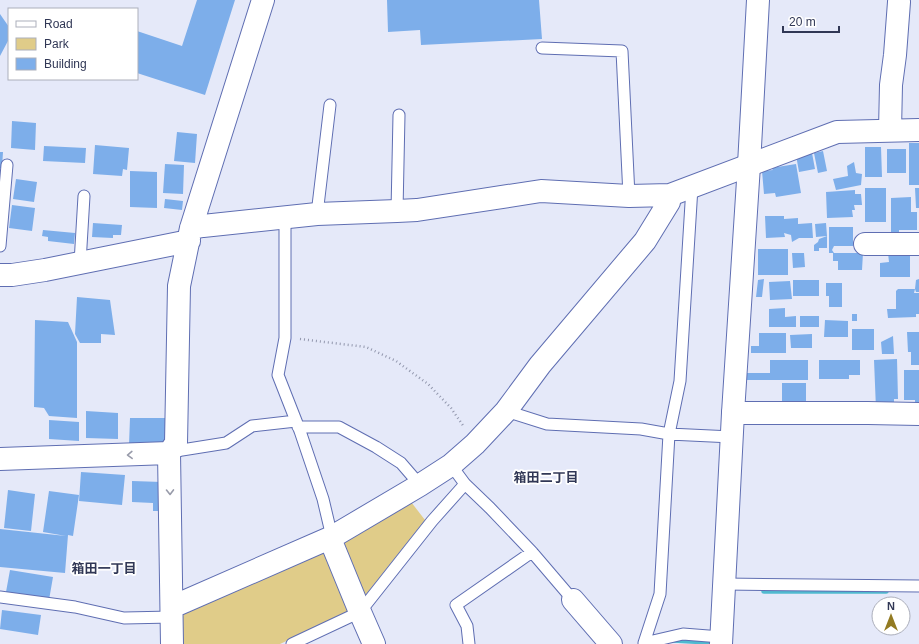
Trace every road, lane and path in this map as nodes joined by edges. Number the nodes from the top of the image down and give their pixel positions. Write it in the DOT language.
graph roads {
  1 [pos="263,0"];
  2 [pos="758,0"];
  3 [pos="900,2"];
  4 [pos="542,48"];
  5 [pos="330,106"];
  6 [pos="399,115"];
  7 [pos="890,130"];
  8 [pos="919,130"];
  9 [pos="7,164"];
  10 [pos="749,166"];
  11 [pos="692,187"];
  12 [pos="670,195"];
  13 [pos="84,196"];
  14 [pos="628,196"];
  15 [pos="397,211"];
  16 [pos="317,214"];
  17 [pos="285,218"];
  18 [pos="190,235"];
  19 [pos="864,244"];
  20 [pos="919,244"];
  21 [pos="0,246"];
  22 [pos="80,263"];
  23 [pos="0,275"];
  24 [pos="285,338"];
  25 [pos="506,411"];
  26 [pos="733,413"];
  27 [pos="919,414"];
  28 [pos="297,424"];
  29 [pos="669,434"];
  30 [pos="732,437"];
  31 [pos="475,444"];
  32 [pos="169,453"];
  33 [pos="0,459"];
  34 [pos="451,464"];
  35 [pos="465,484"];
  36 [pos="420,485"];
  37 [pos="332,537"];
  38 [pos="532,552"];
  39 [pos="724,584"];
  40 [pos="919,586"];
  41 [pos="0,597"];
  42 [pos="573,600"];
  43 [pos="172,612"];
  44 [pos="360,612"];
  45 [pos="721,640"];
  46 [pos="172,644"];
  47 [pos="292,644"];
  48 [pos="374,644"];
  49 [pos="468,644"];
  50 [pos="611,644"];
  51 [pos="644,644"];
  1 -- 18 [label="street"];
  2 -- 10 [label="street"];
  3 -- 7 [label="street"];
  4 -- 14 [label="lane"];
  5 -- 16 [label="lane"];
  6 -- 15 [label="lane"];
  7 -- 8 [label="street"];
  7 -- 10 [label="street"];
  9 -- 21 [label="lane"];
  10 -- 11 [label="street"];
  10 -- 26 [label="street"];
  11 -- 12 [label="street"];
  11 -- 29 [label="lane"];
  12 -- 14 [label="street"];
  12 -- 25 [label="street"];
  13 -- 22 [label="lane"];
  14 -- 15 [label="street"];
  15 -- 16 [label="street"];
  16 -- 17 [label="street"];
  17 -- 18 [label="street"];
  17 -- 24 [label="lane"];
  18 -- 22 [label="street"];
  18 -- 32 [label="street"];
  19 -- 20 [label="street"];
  22 -- 23 [label="street"];
  24 -- 28 [label="lane"];
  24 -- 31 [label="path"];
  25 -- 29 [label="lane"];
  25 -- 31 [label="street"];
  26 -- 27 [label="street"];
  26 -- 30 [label="street"];
  28 -- 32 [label="lane"];
  28 -- 36 [label="lane"];
  28 -- 37 [label="lane"];
  29 -- 30 [label="lane"];
  29 -- 51 [label="lane"];
  30 -- 39 [label="street"];
  31 -- 34 [label="street"];
  32 -- 33 [label="street, one-way"];
  32 -- 43 [label="street, one-way"];
  34 -- 35 [label="lane"];
  34 -- 36 [label="street"];
  35 -- 38 [label="lane"];
  35 -- 44 [label="lane"];
  36 -- 37 [label="street"];
  37 -- 43 [label="street"];
  37 -- 44 [label="street"];
  38 -- 42 [label="lane"];
  38 -- 49 [label="lane"];
  39 -- 40 [label="lane"];
  39 -- 45 [label="street"];
  41 -- 43 [label="lane"];
  42 -- 50 [label="street"];
  43 -- 46 [label="street"];
  44 -- 47 [label="lane"];
  44 -- 48 [label="street"];
  45 -- 51 [label="lane"];
}
